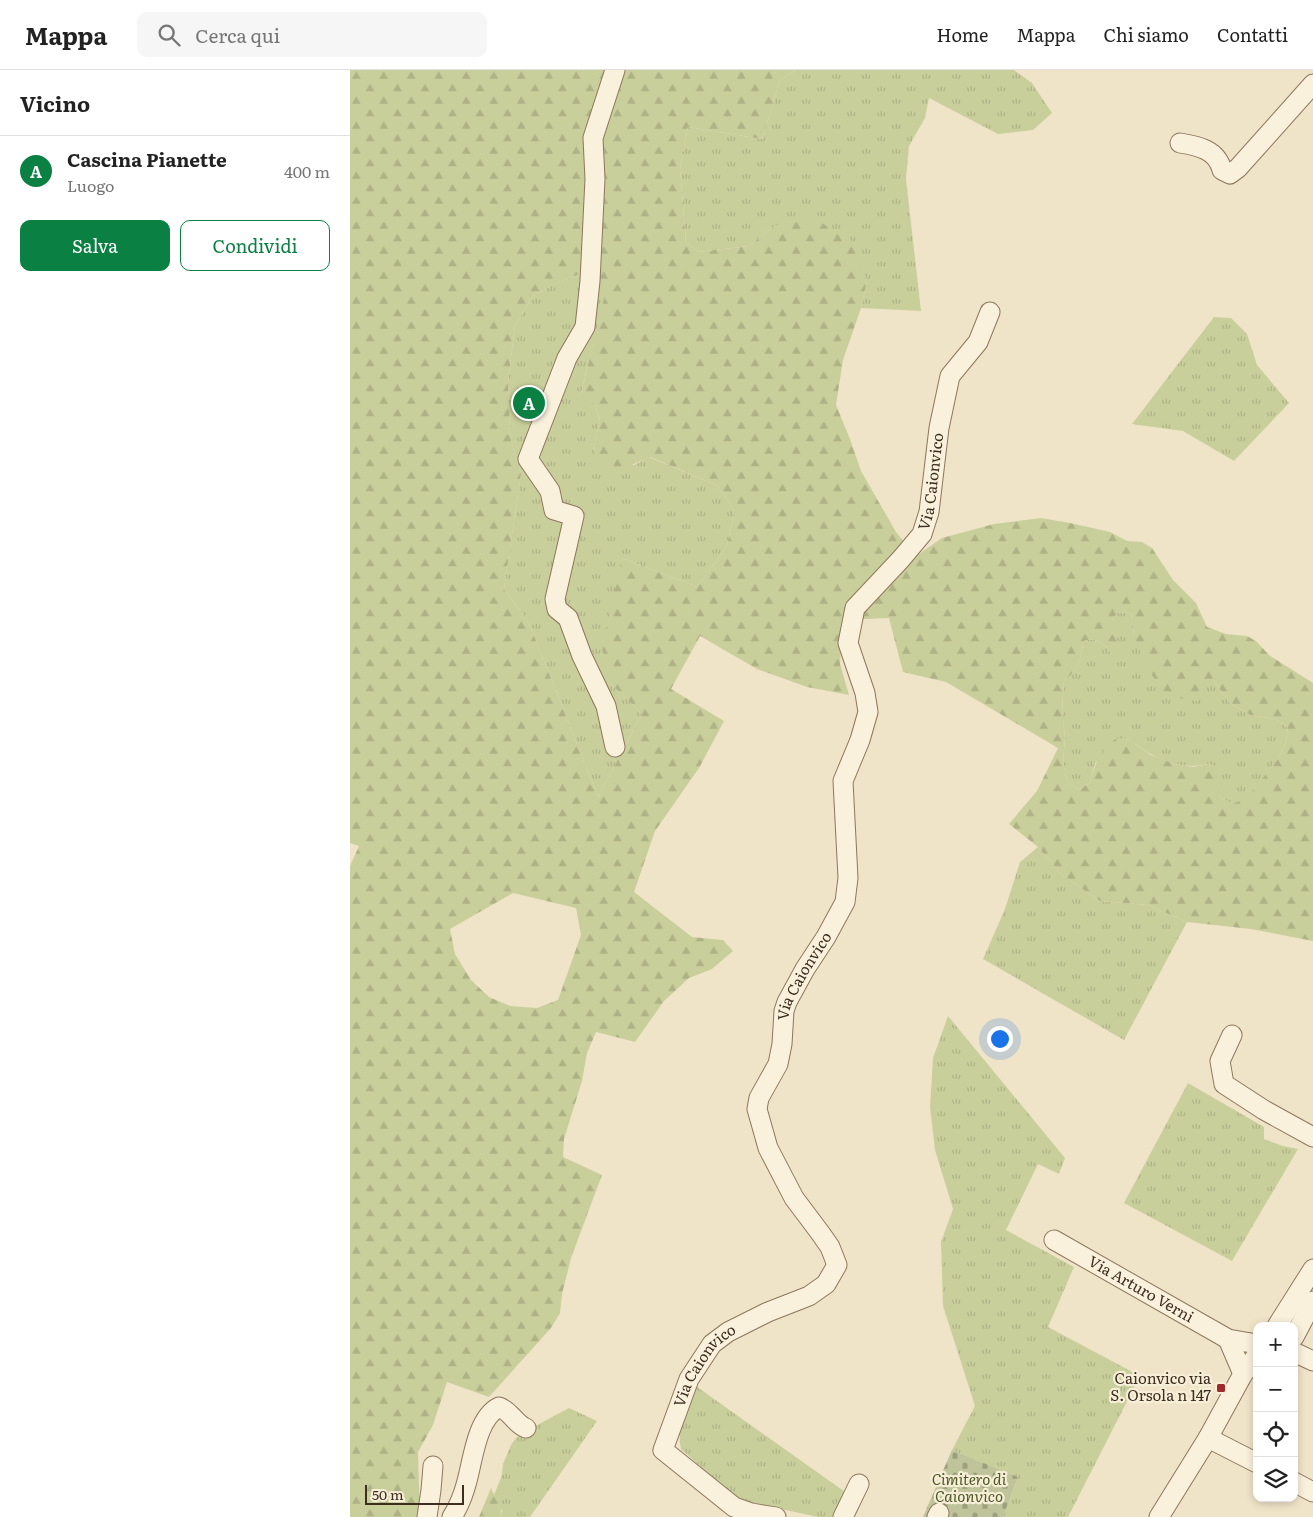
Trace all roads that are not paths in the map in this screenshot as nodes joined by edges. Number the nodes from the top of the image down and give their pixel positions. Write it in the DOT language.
graph roads {
  1 [pos="615,70"];
  2 [pos="1313,84"];
  3 [pos="1180,143"];
  4 [pos="990,312"];
  5 [pos="615,747"];
  6 [pos="1232,1035"];
  7 [pos="1313,1137"];
  8 [pos="1054,1240"];
  9 [pos="1313,1269"];
  10 [pos="1313,1301"];
  11 [pos="1280,1322"];
  12 [pos="1298,1329"];
  13 [pos="1228,1339"];
  14 [pos="1253,1343"];
  15 [pos="1298,1354"];
  16 [pos="1253,1361"];
  17 [pos="1313,1361"];
  18 [pos="1244,1374"];
  19 [pos="526,1428"];
  20 [pos="1208,1438"];
  21 [pos="1253,1461"];
  22 [pos="433,1466"];
  23 [pos="859,1484"];
  24 [pos="1298,1484"];
  25 [pos="1313,1492"];
  26 [pos="427,1517"];
  27 [pos="452,1517"];
  28 [pos="776,1517"];
  29 [pos="843,1517"];
  30 [pos="1159,1517"];
  1 -- 5 [label="street"];
  2 -- 3 [label="street"];
  4 -- 28 [label="street, Via Caionvico"];
  6 -- 7 [label="street"];
  8 -- 13 [label="street, Via Arturo Verni"];
  9 -- 11 [label="street"];
  10 -- 12 [label="street"];
  13 -- 14 [label="street, Via Arturo Verni"];
  13 -- 18 [label="street"];
  15 -- 17 [label="street"];
  16 -- 18 [label="street"];
  18 -- 20 [label="street"];
  19 -- 27 [label="street"];
  20 -- 21 [label="street"];
  20 -- 30 [label="street"];
  22 -- 26 [label="street"];
  23 -- 29 [label="street"];
  24 -- 25 [label="street"];
}
